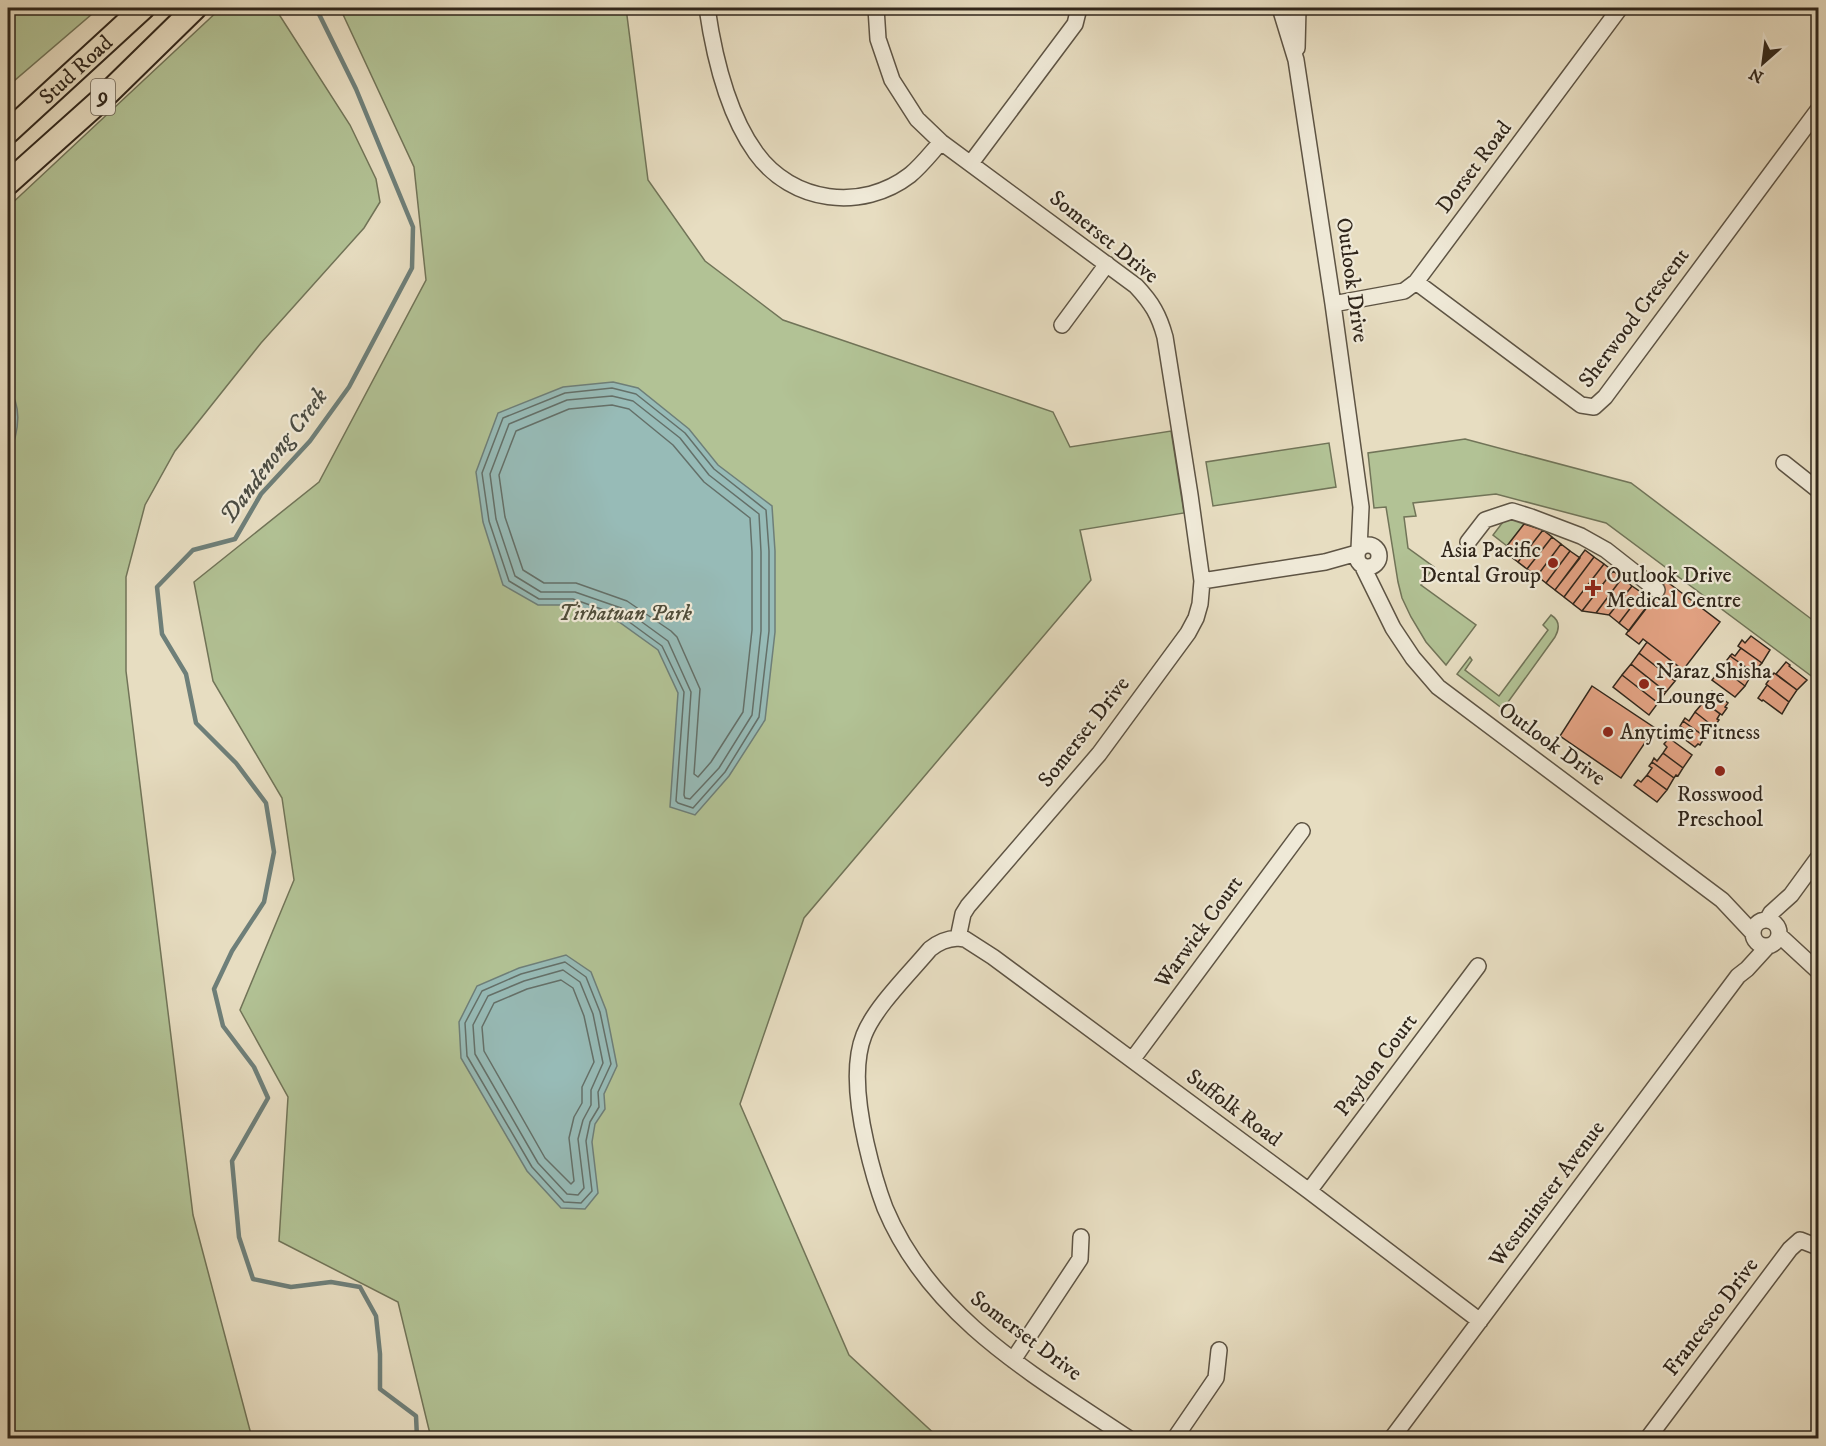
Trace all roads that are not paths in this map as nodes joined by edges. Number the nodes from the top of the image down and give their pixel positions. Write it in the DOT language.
graph roads {
  1 [pos="143,8"];
  2 [pos="195,8"];
  3 [pos="707,8"];
  4 [pos="876,8"];
  5 [pos="1079,8"];
  6 [pos="1298,8"];
  7 [pos="1620,8"];
  8 [pos="1280,9"];
  9 [pos="1296,60"];
  10 [pos="1818,110"];
  11 [pos="8,132"];
  12 [pos="941,141"];
  13 [pos="971,163"];
  14 [pos="8,183"];
  15 [pos="1107,264"];
  16 [pos="1416,282"];
  17 [pos="1333,304"];
  18 [pos="1062,325"];
  19 [pos="1784,464"];
  20 [pos="1818,490"];
  21 [pos="1361,507"];
  22 [pos="1468,542"];
  23 [pos="1375,546"];
  24 [pos="1359,557"];
  25 [pos="1378,562"];
  26 [pos="1202,581"];
  27 [pos="1657,590"];
  28 [pos="1380,602"];
  29 [pos="1302,831"];
  30 [pos="1818,858"];
  31 [pos="1791,895"];
  32 [pos="1722,900"];
  33 [pos="1766,920"];
  34 [pos="1754,934"];
  35 [pos="958,938"];
  36 [pos="1774,939"];
  37 [pos="1478,966"];
  38 [pos="1816,970"];
  39 [pos="1738,976"];
  40 [pos="1132,1060"];
  41 [pos="1309,1191"];
  42 [pos="1082,1237"];
  43 [pos="1818,1247"];
  44 [pos="1480,1321"];
  45 [pos="1219,1350"];
  46 [pos="1013,1360"];
  47 [pos="1128,1438"];
  48 [pos="1175,1438"];
  49 [pos="1392,1438"];
  50 [pos="1648,1438"];
  1 -- 11 [label="highway, Stud Road / 9"];
  2 -- 14 [label="highway, Stud Road / 9"];
  3 -- 12 [label="street"];
  4 -- 12 [label="street, Somerset Drive"];
  5 -- 13 [label="street"];
  6 -- 8 [label="street"];
  6 -- 9 [label="street, Outlook Drive"];
  7 -- 16 [label="street, Dorset Road"];
  8 -- 9 [label="street, Outlook Drive"];
  9 -- 17 [label="street, Outlook Drive"];
  10 -- 16 [label="street, Sherwood Crescent"];
  12 -- 13 [label="street, Somerset Drive"];
  13 -- 15 [label="street, Somerset Drive"];
  15 -- 18 [label="street"];
  15 -- 26 [label="street, Somerset Drive"];
  16 -- 17 [label="street, Dorset Road"];
  17 -- 21 [label="street, Outlook Drive"];
  19 -- 20 [label="street"];
  21 -- 23 [label="street, Outlook Drive"];
  21 -- 24 [label="street, Outlook Drive"];
  22 -- 27 [label="street"];
  23 -- 24 [label="street"];
  23 -- 25 [label="street"];
  24 -- 25 [label="street"];
  24 -- 26 [label="street"];
  24 -- 28 [label="street, Outlook Drive"];
  25 -- 28 [label="street, Outlook Drive"];
  26 -- 35 [label="street, Somerset Drive"];
  28 -- 32 [label="street, Outlook Drive"];
  29 -- 40 [label="street, Warwick Court"];
  30 -- 31 [label="street"];
  31 -- 33 [label="street"];
  31 -- 36 [label="street"];
  32 -- 33 [label="street, Outlook Drive"];
  32 -- 34 [label="street, Outlook Drive"];
  33 -- 34 [label="street"];
  33 -- 36 [label="street"];
  34 -- 36 [label="street"];
  34 -- 39 [label="street, Westminster Avenue"];
  35 -- 40 [label="street, Suffolk Road"];
  35 -- 46 [label="street, Somerset Drive"];
  36 -- 38 [label="street"];
  36 -- 39 [label="street, Westminster Avenue"];
  37 -- 41 [label="street, Paydon Court"];
  39 -- 44 [label="street, Westminster Avenue"];
  40 -- 41 [label="street, Suffolk Road"];
  41 -- 44 [label="street, Suffolk Road"];
  42 -- 46 [label="street"];
  43 -- 50 [label="street, Francesco Drive"];
  44 -- 49 [label="street, Westminster Avenue"];
  45 -- 48 [label="street"];
  46 -- 47 [label="street, Somerset Drive"];
}
